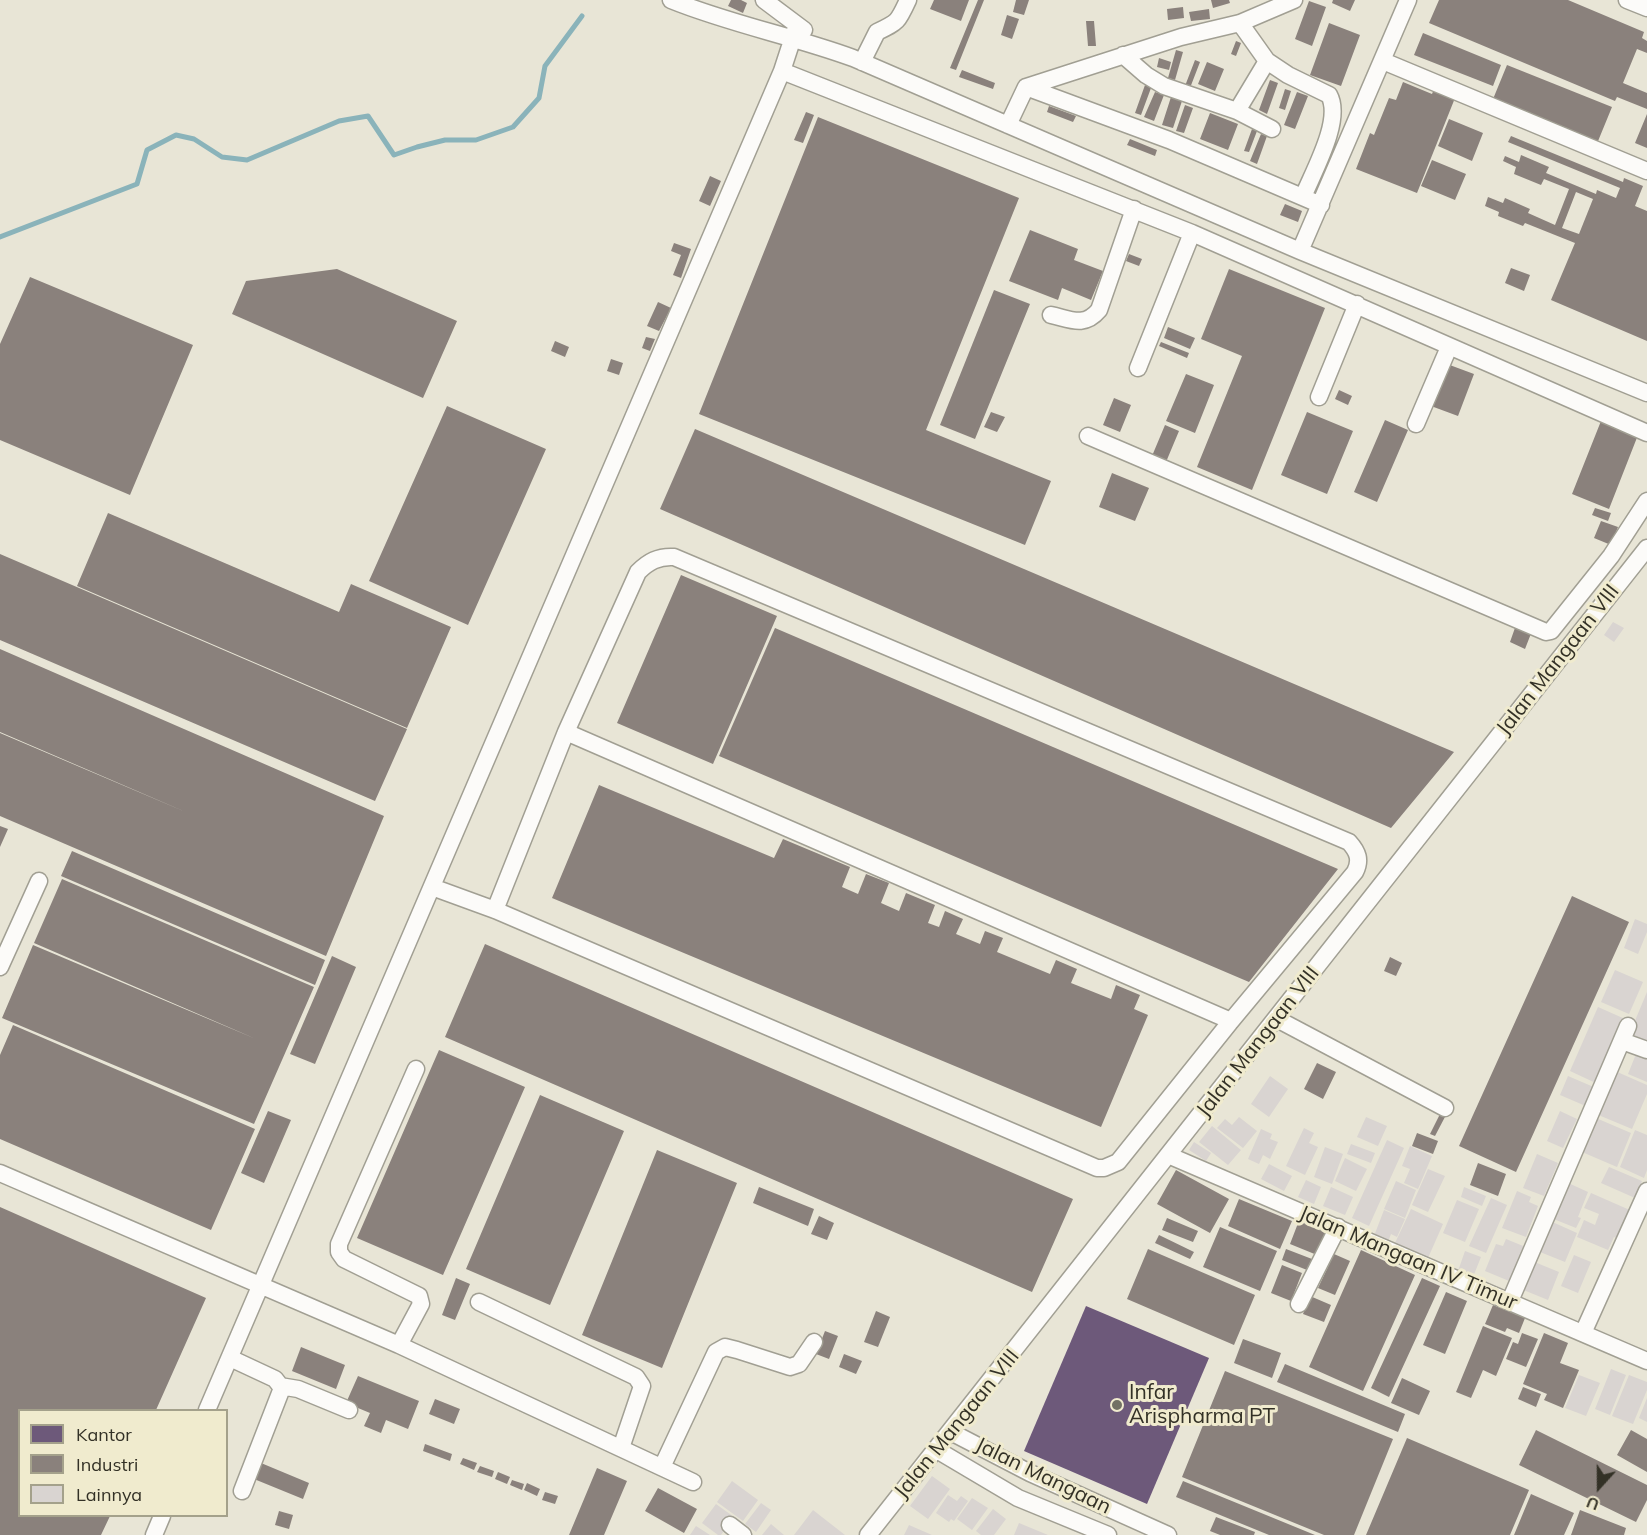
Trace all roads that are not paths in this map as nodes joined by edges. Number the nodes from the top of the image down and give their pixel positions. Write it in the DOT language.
graph roads {
  1 [pos="671,0"];
  2 [pos="764,0"];
  3 [pos="908,0"];
  4 [pos="1294,0"];
  5 [pos="1408,0"];
  6 [pos="1627,0"];
  7 [pos="1647,8"];
  8 [pos="1240,23"];
  9 [pos="795,32"];
  10 [pos="1123,55"];
  11 [pos="1267,61"];
  12 [pos="1383,61"];
  13 [pos="862,62"];
  14 [pos="782,71"];
  15 [pos="1026,87"];
  16 [pos="1237,111"];
  17 [pos="1008,125"];
  18 [pos="1272,129"];
  19 [pos="1647,171"];
  20 [pos="1303,197"];
  21 [pos="1321,205"];
  22 [pos="1134,208"];
  23 [pos="1192,233"];
  24 [pos="1300,251"];
  25 [pos="1357,304"];
  26 [pos="1051,315"];
  27 [pos="1449,347"];
  28 [pos="1138,368"];
  29 [pos="1647,393"];
  30 [pos="1319,398"];
  31 [pos="1416,424"];
  32 [pos="1647,433"];
  33 [pos="1088,436"];
  34 [pos="1647,501"];
  35 [pos="1647,548"];
  36 [pos="566,732"];
  37 [pos="39,881"];
  38 [pos="432,886"];
  39 [pos="495,910"];
  40 [pos="0,967"];
  41 [pos="1277,1019"];
  42 [pos="1231,1021"];
  43 [pos="1647,1050"];
  44 [pos="416,1069"];
  45 [pos="1445,1108"];
  46 [pos="1168,1155"];
  47 [pos="0,1173"];
  48 [pos="1647,1191"];
  49 [pos="1338,1227"];
  50 [pos="261,1286"];
  51 [pos="1510,1301"];
  52 [pos="479,1302"];
  53 [pos="1299,1304"];
  54 [pos="1583,1333"];
  55 [pos="814,1342"];
  56 [pos="399,1345"];
  57 [pos="230,1358"];
  58 [pos="1647,1361"];
  59 [pos="280,1386"];
  60 [pos="207,1409"];
  61 [pos="349,1410"];
  62 [pos="951,1432"];
  63 [pos="621,1448"];
  64 [pos="937,1450"];
  65 [pos="662,1467"];
  66 [pos="693,1482"];
  67 [pos="242,1491"];
  68 [pos="161,1517"];
  69 [pos="154,1535"];
  70 [pos="868,1535"];
  71 [pos="1106,1535"];
  72 [pos="1168,1535"];
  1 -- 9 [label="street"];
  2 -- 9 [label="street"];
  3 -- 13 [label="street"];
  4 -- 8 [label="street"];
  5 -- 12 [label="street"];
  6 -- 7 [label="street"];
  8 -- 10 [label="street"];
  8 -- 11 [label="street"];
  9 -- 13 [label="street"];
  9 -- 14 [label="street"];
  10 -- 15 [label="street"];
  10 -- 16 [label="street"];
  11 -- 16 [label="street"];
  11 -- 20 [label="street"];
  12 -- 19 [label="street"];
  12 -- 21 [label="street"];
  13 -- 17 [label="street"];
  14 -- 22 [label="street"];
  14 -- 38 [label="street"];
  15 -- 17 [label="street"];
  15 -- 20 [label="street"];
  16 -- 18 [label="street"];
  17 -- 24 [label="street"];
  20 -- 21 [label="street"];
  21 -- 24 [label="street"];
  22 -- 23 [label="street"];
  22 -- 26 [label="street"];
  23 -- 25 [label="street"];
  23 -- 28 [label="street"];
  24 -- 29 [label="street"];
  25 -- 27 [label="street"];
  25 -- 30 [label="street"];
  27 -- 31 [label="street"];
  27 -- 32 [label="street"];
  33 -- 34 [label="street"];
  35 -- 41 [label="street, Jalan Mangaan VIII"];
  36 -- 39 [label="street"];
  36 -- 42 [label="street"];
  36 -- 42 [label="street"];
  37 -- 40 [label="street"];
  38 -- 39 [label="street"];
  38 -- 50 [label="street"];
  39 -- 42 [label="street"];
  41 -- 45 [label="street"];
  41 -- 46 [label="street, Jalan Mangaan VIII"];
  43 -- 51 [label="street"];
  44 -- 56 [label="street"];
  46 -- 49 [label="street, Jalan Mangaan IV Timur"];
  46 -- 62 [label="street, Jalan Mangaan VIII"];
  47 -- 50 [label="street"];
  48 -- 54 [label="street"];
  49 -- 51 [label="street, Jalan Mangaan IV Timur"];
  49 -- 53 [label="street"];
  50 -- 56 [label="street"];
  50 -- 57 [label="street"];
  51 -- 54 [label="street, Jalan Mangaan IV Timur"];
  52 -- 63 [label="street"];
  54 -- 58 [label="street, Jalan Mangaan IV Timur"];
  55 -- 65 [label="street"];
  56 -- 63 [label="street"];
  57 -- 59 [label="street"];
  57 -- 60 [label="street"];
  59 -- 61 [label="street"];
  59 -- 67 [label="street"];
  62 -- 64 [label="street, Jalan Mangaan VIII"];
  62 -- 72 [label="street, Jalan Mangaan"];
  63 -- 65 [label="street"];
  64 -- 70 [label="street, Jalan Mangaan VIII"];
  64 -- 71 [label="street"];
  65 -- 66 [label="street"];
  68 -- 69 [label="street"];
}
